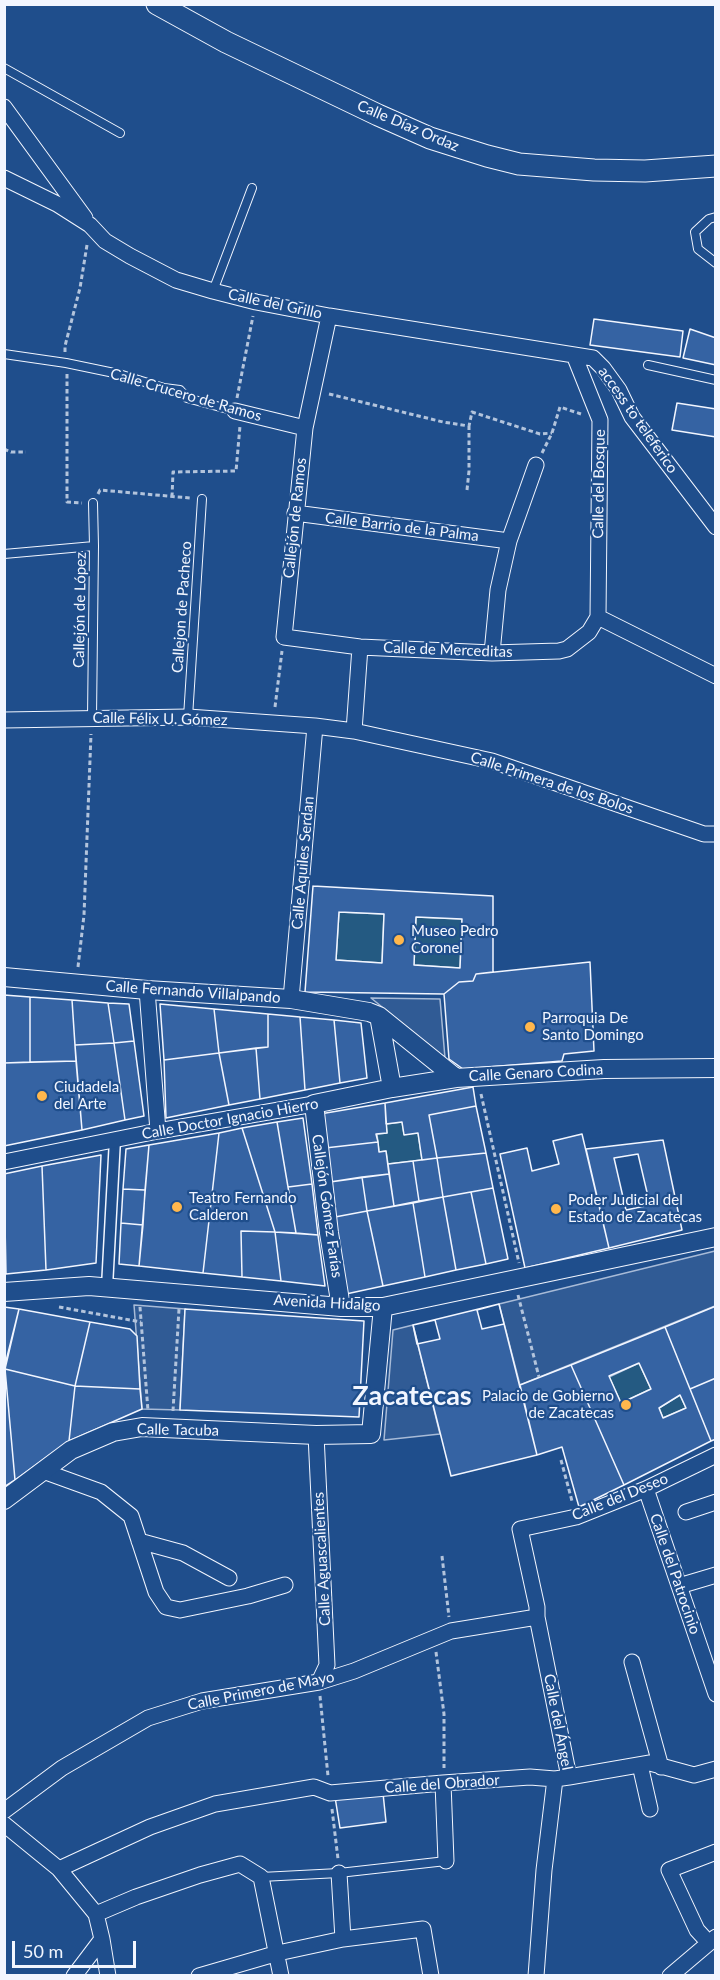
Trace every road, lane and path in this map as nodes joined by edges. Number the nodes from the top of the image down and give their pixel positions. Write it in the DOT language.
graph roads {
  1 [pos="157,4"];
  2 [pos="4,68"];
  3 [pos="4,106"];
  4 [pos="120,134"];
  5 [pos="716,166"];
  6 [pos="4,178"];
  7 [pos="252,188"];
  8 [pos="716,217"];
  9 [pos="90,225"];
  10 [pos="716,264"];
  11 [pos="213,291"];
  12 [pos="256,302"];
  13 [pos="329,315"];
  14 [pos="4,354"];
  15 [pos="574,355"];
  16 [pos="66,363"];
  17 [pos="648,365"];
  18 [pos="716,380"];
  19 [pos="312,390"];
  20 [pos="560,407"];
  21 [pos="238,412"];
  22 [pos="469,426"];
  23 [pos="305,428"];
  24 [pos="552,433"];
  25 [pos="4,449"];
  26 [pos="26,452"];
  27 [pos="536,465"];
  28 [pos="467,490"];
  29 [pos="172,497"];
  30 [pos="202,498"];
  31 [pos="67,502"];
  32 [pos="93,503"];
  33 [pos="295,513"];
  34 [pos="716,526"];
  35 [pos="509,541"];
  36 [pos="94,546"];
  37 [pos="4,554"];
  38 [pos="598,617"];
  39 [pos="284,637"];
  40 [pos="360,647"];
  41 [pos="492,652"];
  42 [pos="716,676"];
  43 [pos="92,717"];
  44 [pos="188,717"];
  45 [pos="4,720"];
  46 [pos="273,723"];
  47 [pos="315,726"];
  48 [pos="354,731"];
  49 [pos="716,834"];
  50 [pos="4,977"];
  51 [pos="76,983"];
  52 [pos="147,990"];
  53 [pos="291,999"];
  54 [pos="379,1016"];
  55 [pos="716,1068"];
  56 [pos="478,1077"];
  57 [pos="456,1078"];
  58 [pos="392,1088"];
  59 [pos="314,1104"];
  60 [pos="158,1131"];
  61 [pos="115,1139"];
  62 [pos="4,1162"];
  63 [pos="716,1237"];
  64 [pos="516,1271"];
  65 [pos="107,1287"];
  66 [pos="4,1292"];
  67 [pos="180,1293"];
  68 [pos="140,1300"];
  69 [pos="53,1306"];
  70 [pos="341,1307"];
  71 [pos="383,1307"];
  72 [pos="141,1322"];
  73 [pos="539,1377"];
  74 [pos="150,1427"];
  75 [pos="172,1428"];
  76 [pos="316,1434"];
  77 [pos="716,1455"];
  78 [pos="561,1460"];
  79 [pos="43,1471"];
  80 [pos="646,1489"];
  81 [pos="4,1500"];
  82 [pos="716,1502"];
  83 [pos="686,1512"];
  84 [pos="576,1517"];
  85 [pos="520,1529"];
  86 [pos="139,1541"];
  87 [pos="442,1556"];
  88 [pos="716,1575"];
  89 [pos="229,1578"];
  90 [pos="285,1585"];
  91 [pos="679,1586"];
  92 [pos="537,1617"];
  93 [pos="451,1632"];
  94 [pos="434,1639"];
  95 [pos="632,1662"];
  96 [pos="319,1682"];
  97 [pos="716,1694"];
  98 [pos="640,1765"];
  99 [pos="661,1767"];
  100 [pos="716,1769"];
  101 [pos="562,1778"];
  102 [pos="443,1783"];
  103 [pos="330,1793"];
  104 [pos="650,1809"];
  105 [pos="4,1811"];
  106 [pos="4,1824"];
  107 [pos="716,1852"];
  108 [pos="446,1861"];
  109 [pos="338,1866"];
  110 [pos="59,1869"];
  111 [pos="261,1877"];
  112 [pos="96,1914"];
  113 [pos="343,1938"];
  114 [pos="102,1939"];
  115 [pos="712,1940"];
  116 [pos="278,1953"];
  117 [pos="74,1976"];
  118 [pos="108,1976"];
  119 [pos="199,1976"];
  120 [pos="281,1976"];
  121 [pos="431,1976"];
  122 [pos="536,1976"];
  123 [pos="670,1976"];
  1 -- 5 [label="main road, Calle Díaz Ordaz"];
  2 -- 4 [label="lane"];
  3 -- 9 [label="street"];
  6 -- 9 [label="street, Calle del Grillo"];
  7 -- 11 [label="lane"];
  8 -- 10 [label="lane"];
  9 -- 11 [label="street, Calle del Grillo"];
  9 -- 16 [label="path"];
  11 -- 12 [label="street, Calle del Grillo"];
  12 -- 13 [label="street, Calle del Grillo"];
  12 -- 21 [label="path"];
  13 -- 15 [label="street, Calle del Grillo"];
  13 -- 19 [label="street, Callejón de Ramos"];
  14 -- 16 [label="lane, Calle Crucero de Ramos"];
  15 -- 34 [label="street, access to teleferico"];
  15 -- 38 [label="street, Calle del Bosque"];
  16 -- 21 [label="lane, Calle Crucero de Ramos"];
  16 -- 31 [label="path"];
  17 -- 18 [label="lane"];
  19 -- 22 [label="path"];
  19 -- 23 [label="street, Callejón de Ramos"];
  20 -- 24 [label="path"];
  21 -- 23 [label="street, Calle Crucero de Ramos"];
  21 -- 29 [label="path"];
  22 -- 24 [label="path"];
  22 -- 28 [label="path"];
  23 -- 33 [label="street, Callejón de Ramos"];
  24 -- 27 [label="path"];
  25 -- 26 [label="path"];
  27 -- 35 [label="street"];
  29 -- 30 [label="path"];
  29 -- 32 [label="path"];
  30 -- 44 [label="lane, Callejon de Pacheco"];
  32 -- 36 [label="lane, Callejón de López"];
  33 -- 35 [label="street, Calle Barrio de la Palma"];
  33 -- 39 [label="street, Callejón de Ramos"];
  35 -- 41 [label="street"];
  36 -- 37 [label="lane"];
  36 -- 43 [label="lane, Callejón de López"];
  38 -- 41 [label="street, Calle de Merceditas"];
  38 -- 42 [label="street"];
  39 -- 40 [label="street, Calle de Merceditas"];
  39 -- 46 [label="path"];
  40 -- 41 [label="street, Calle de Merceditas"];
  40 -- 48 [label="street"];
  43 -- 44 [label="street, Calle Félix U. Gómez"];
  43 -- 45 [label="street, Calle Félix U. Gómez"];
  43 -- 51 [label="path"];
  44 -- 46 [label="street, Calle Félix U. Gómez"];
  46 -- 47 [label="street, Calle Félix U. Gómez"];
  47 -- 48 [label="street, Calle Primera de los Bolos"];
  47 -- 53 [label="street, Calle Aquiles Serdan"];
  48 -- 49 [label="street, Calle Primera de los Bolos"];
  50 -- 51 [label="street, Calle Fernando Villalpando"];
  51 -- 52 [label="street, Calle Fernando Villalpando"];
  52 -- 53 [label="street, Calle Fernando Villalpando"];
  52 -- 60 [label="street"];
  53 -- 54 [label="street, Calle Fernando Villalpando"];
  54 -- 57 [label="street, Calle Genaro Codina"];
  54 -- 58 [label="street"];
  55 -- 56 [label="street, Calle Genaro Codina"];
  56 -- 57 [label="street, Calle Genaro Codina"];
  56 -- 64 [label="path"];
  57 -- 58 [label="street, Calle Doctor Ignacio Hierro"];
  58 -- 59 [label="street, Calle Doctor Ignacio Hierro"];
  59 -- 60 [label="street, Calle Doctor Ignacio Hierro"];
  59 -- 70 [label="street, Callejón Gómez Farías"];
  60 -- 61 [label="street, Calle Doctor Ignacio Hierro"];
  61 -- 62 [label="street, Calle Doctor Ignacio Hierro"];
  61 -- 65 [label="street"];
  63 -- 64 [label="street, Avenida Hidalgo"];
  64 -- 71 [label="street, Avenida Hidalgo"];
  64 -- 73 [label="path"];
  65 -- 66 [label="street, Avenida Hidalgo"];
  65 -- 67 [label="street, Avenida Hidalgo"];
  67 -- 70 [label="street, Avenida Hidalgo"];
  67 -- 75 [label="path"];
  68 -- 72 [label="path"];
  69 -- 72 [label="path"];
  70 -- 71 [label="street, Avenida Hidalgo"];
  71 -- 76 [label="street, Calle Tacuba"];
  72 -- 74 [label="path"];
  74 -- 75 [label="street, Calle Tacuba"];
  74 -- 79 [label="street, Calle Tacuba"];
  75 -- 76 [label="street, Calle Tacuba"];
  76 -- 96 [label="street, Calle Aguascalientes"];
  77 -- 80 [label="street, Calle del Deseo"];
  78 -- 84 [label="path"];
  79 -- 81 [label="street, Calle Tacuba"];
  79 -- 86 [label="street"];
  80 -- 84 [label="street, Calle del Deseo"];
  80 -- 91 [label="street, Calle del Patrocinio"];
  82 -- 83 [label="street"];
  84 -- 85 [label="street, Calle del Deseo"];
  85 -- 92 [label="street, Calle del Ángel"];
  86 -- 89 [label="street"];
  86 -- 90 [label="street"];
  87 -- 93 [label="path"];
  88 -- 91 [label="street"];
  91 -- 97 [label="street, Calle del Patrocinio"];
  92 -- 93 [label="street, Calle Primero de Mayo"];
  92 -- 101 [label="street, Calle del Ángel"];
  93 -- 94 [label="street, Calle Primero de Mayo"];
  94 -- 96 [label="street, Calle Primero de Mayo"];
  94 -- 102 [label="path"];
  95 -- 99 [label="street"];
  96 -- 103 [label="path"];
  96 -- 105 [label="street, Calle Primero de Mayo"];
  98 -- 99 [label="street, Calle del Obrador"];
  98 -- 101 [label="street, Calle del Obrador"];
  98 -- 104 [label="street"];
  99 -- 100 [label="street, Calle del Obrador"];
  101 -- 102 [label="street, Calle del Obrador"];
  101 -- 122 [label="street, Calle del Ángel"];
  102 -- 103 [label="street, Calle del Obrador"];
  102 -- 108 [label="street"];
  103 -- 109 [label="path"];
  103 -- 110 [label="street, Calle del Obrador"];
  106 -- 110 [label="street"];
  107 -- 115 [label="street"];
  108 -- 109 [label="lane"];
  109 -- 111 [label="lane"];
  109 -- 113 [label="street"];
  110 -- 112 [label="street"];
  111 -- 112 [label="street"];
  111 -- 116 [label="street"];
  112 -- 114 [label="street"];
  113 -- 116 [label="street"];
  113 -- 121 [label="street"];
  114 -- 117 [label="street"];
  114 -- 118 [label="street"];
  115 -- 123 [label="street"];
  116 -- 119 [label="street"];
  116 -- 120 [label="street"];
}
